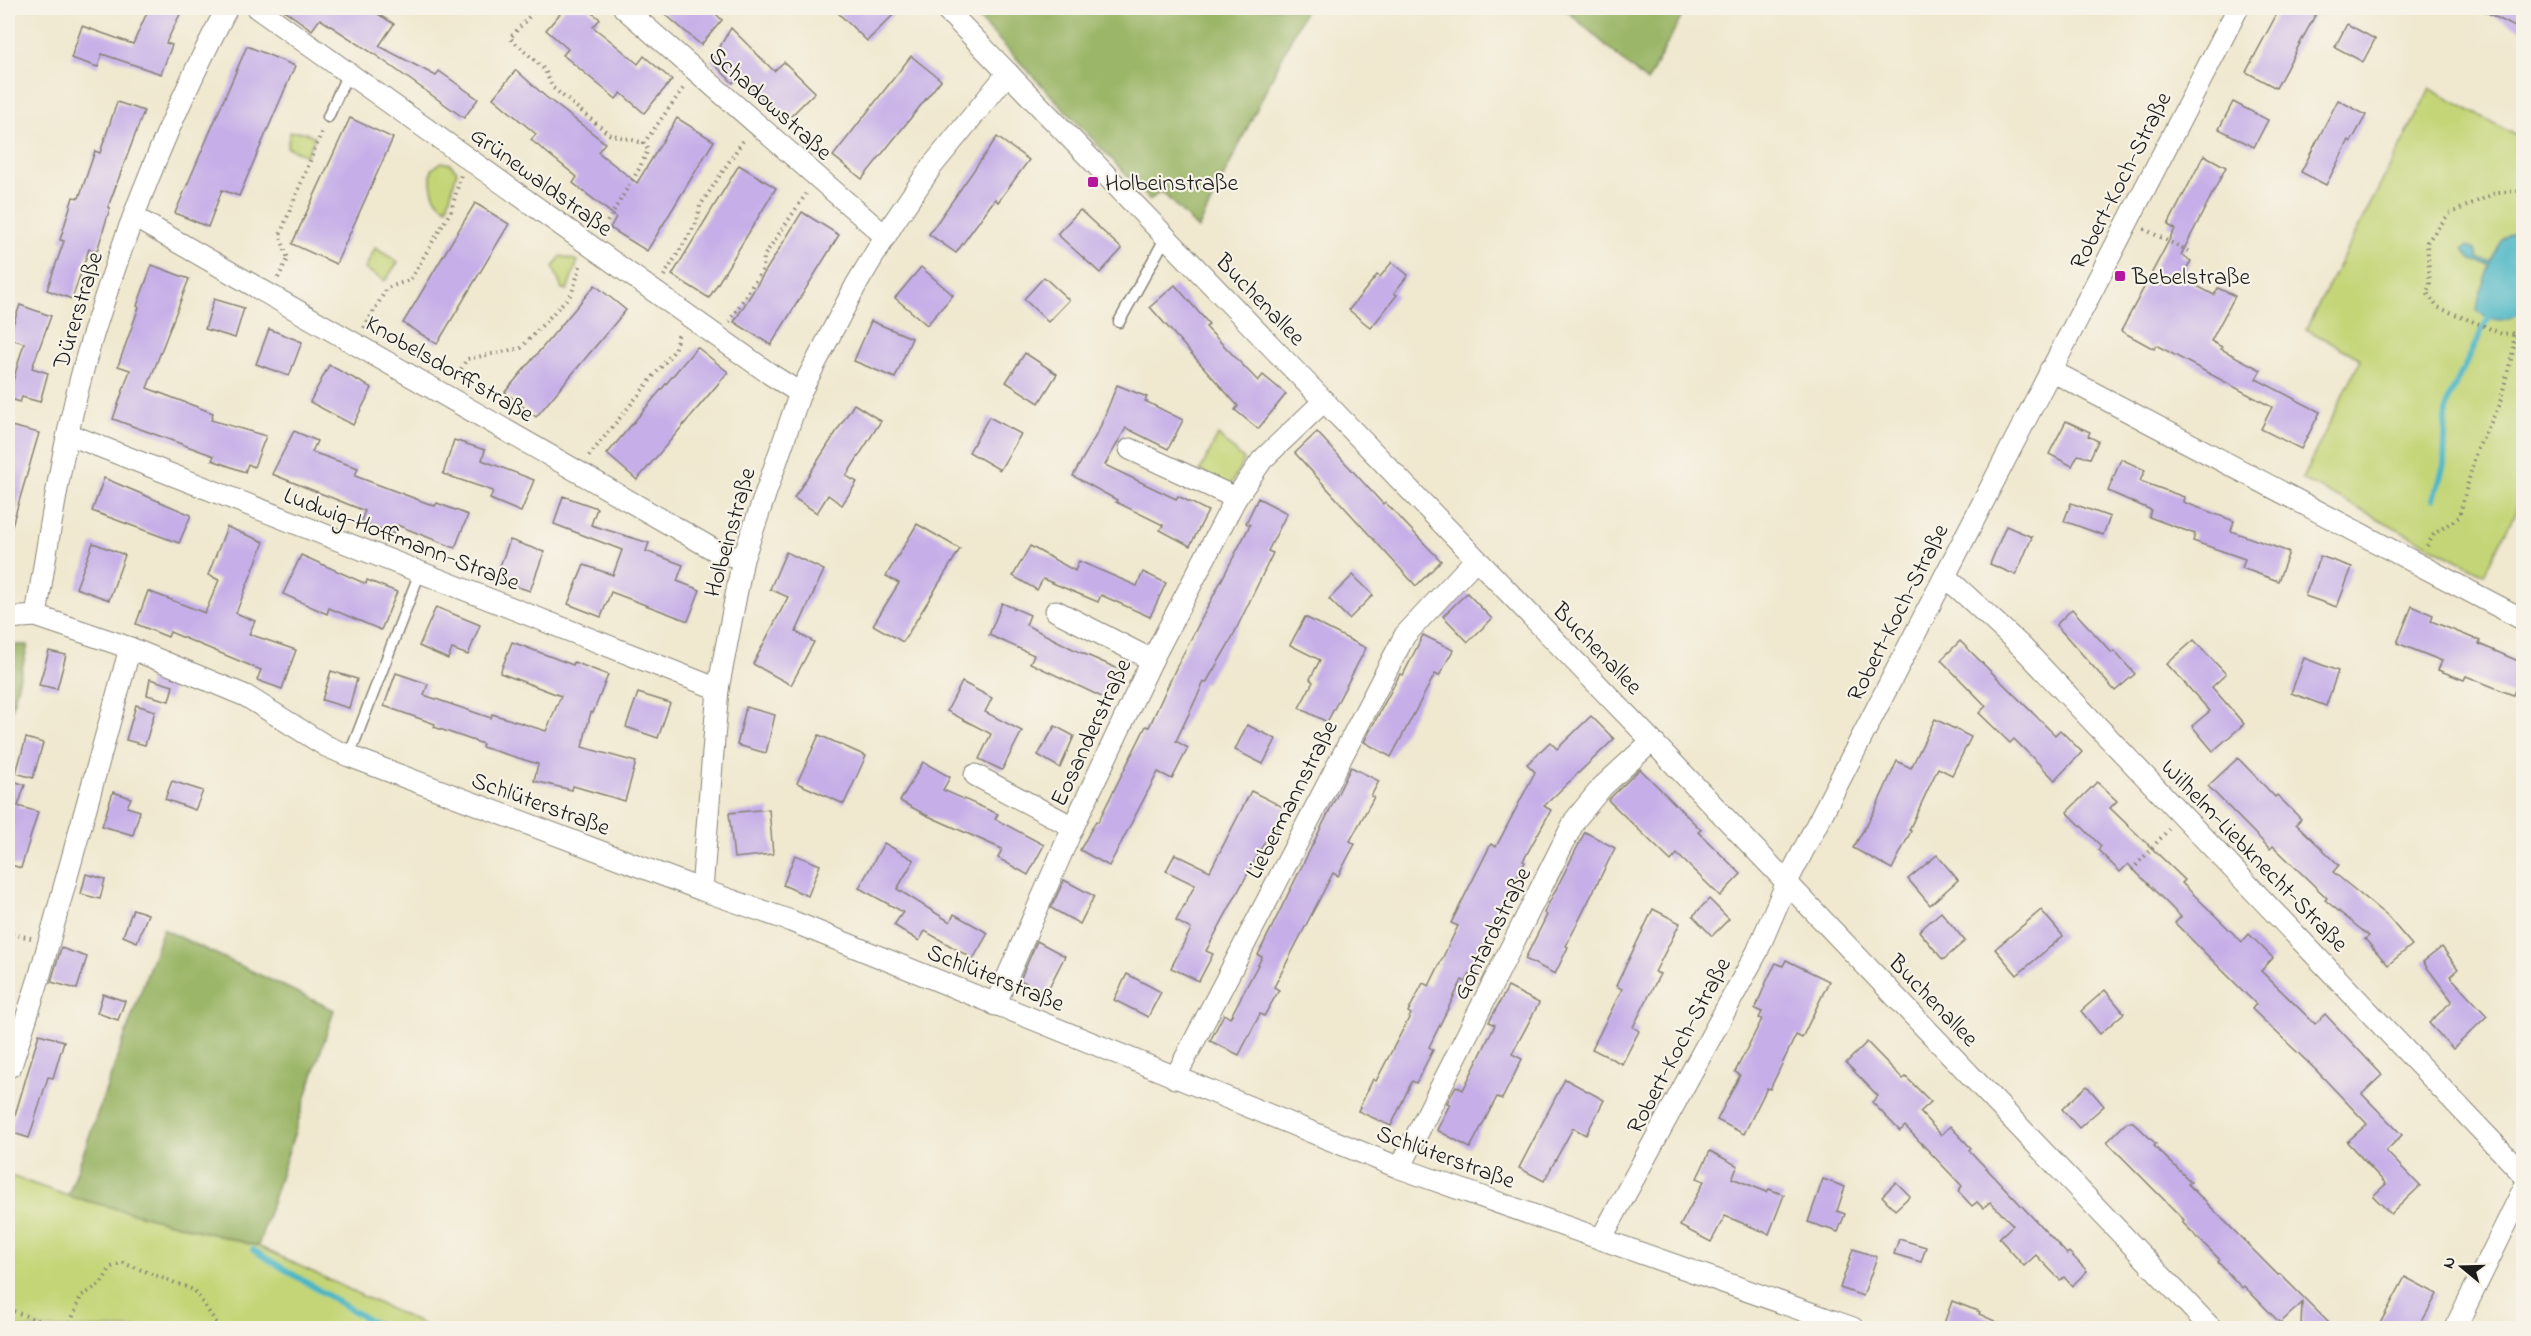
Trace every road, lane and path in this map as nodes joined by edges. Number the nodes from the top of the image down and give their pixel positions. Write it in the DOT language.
graph roads {
  1 [pos="227,8"];
  2 [pos="257,8"];
  3 [pos="537,8"];
  4 [pos="624,8"];
  5 [pos="945,8"];
  6 [pos="2238,8"];
  7 [pos="696,70"];
  8 [pos="348,73"];
  9 [pos="1008,73"];
  10 [pos="328,117"];
  11 [pos="755,124"];
  12 [pos="644,143"];
  13 [pos="465,157"];
  14 [pos="817,178"];
  15 [pos="2523,191"];
  16 [pos="134,217"];
  17 [pos="2127,221"];
  18 [pos="885,236"];
  19 [pos="1166,237"];
  20 [pos="592,248"];
  21 [pos="2188,251"];
  22 [pos="655,292"];
  23 [pos="270,295"];
  24 [pos="684,313"];
  25 [pos="1119,322"];
  26 [pos="2523,332"];
  27 [pos="2512,334"];
  28 [pos="719,338"];
  29 [pos="355,344"];
  30 [pos="2050,370"];
  31 [pos="800,393"];
  32 [pos="445,395"];
  33 [pos="1324,401"];
  34 [pos="68,434"];
  35 [pos="1130,449"];
  36 [pos="577,471"];
  37 [pos="1236,498"];
  38 [pos="742,559"];
  39 [pos="1476,559"];
  40 [pos="2418,563"];
  41 [pos="420,572"];
  42 [pos="1945,576"];
  43 [pos="1056,611"];
  44 [pos="36,616"];
  45 [pos="8,618"];
  46 [pos="2523,620"];
  47 [pos="130,648"];
  48 [pos="1152,660"];
  49 [pos="718,689"];
  50 [pos="1652,741"];
  51 [pos="349,756"];
  52 [pos="975,775"];
  53 [pos="2182,815"];
  54 [pos="1073,827"];
  55 [pos="2132,870"];
  56 [pos="1787,882"];
  57 [pos="702,890"];
  58 [pos="995,1005"];
  59 [pos="11,1066"];
  60 [pos="1175,1078"];
  61 [pos="1400,1168"];
  62 [pos="2523,1175"];
  63 [pos="2523,1188"];
  64 [pos="1601,1239"];
  65 [pos="8,1309"];
  66 [pos="58,1329"];
  67 [pos="68,1329"];
  68 [pos="220,1329"];
  69 [pos="1853,1329"];
  70 [pos="2211,1329"];
  71 [pos="2455,1329"];
  1 -- 16 [label="street, Dürerstraße"];
  2 -- 8 [label="street, Grünewaldstraße"];
  3 -- 12 [label="path"];
  4 -- 7 [label="street, Schadowstraße"];
  5 -- 9 [label="street, Buchenallee"];
  6 -- 17 [label="street, Robert-Koch-Straße"];
  7 -- 11 [label="street, Schadowstraße"];
  7 -- 12 [label="path"];
  8 -- 10 [label="lane"];
  8 -- 13 [label="street, Grünewaldstraße"];
  9 -- 18 [label="street, Holbeinstraße"];
  9 -- 19 [label="street, Buchenallee"];
  10 -- 23 [label="path"];
  11 -- 14 [label="street, Schadowstraße"];
  11 -- 22 [label="path"];
  12 -- 20 [label="path"];
  13 -- 20 [label="street, Grünewaldstraße"];
  13 -- 29 [label="path"];
  14 -- 18 [label="street, Schadowstraße"];
  14 -- 28 [label="path"];
  15 -- 27 [label="path"];
  16 -- 23 [label="street, Knobelsdorffstraße"];
  16 -- 34 [label="street, Dürerstraße"];
  17 -- 21 [label="path"];
  17 -- 30 [label="street, Robert-Koch-Straße"];
  18 -- 31 [label="street, Holbeinstraße"];
  19 -- 25 [label="lane"];
  19 -- 33 [label="street, Buchenallee"];
  20 -- 22 [label="street, Grünewaldstraße"];
  20 -- 32 [label="path"];
  22 -- 24 [label="street, Grünewaldstraße"];
  23 -- 29 [label="street, Knobelsdorffstraße"];
  24 -- 28 [label="street, Grünewaldstraße"];
  24 -- 36 [label="path"];
  26 -- 27 [label="path"];
  27 -- 40 [label="path"];
  28 -- 31 [label="street, Grünewaldstraße"];
  29 -- 32 [label="street, Knobelsdorffstraße"];
  30 -- 40 [label="street"];
  30 -- 42 [label="street, Robert-Koch-Straße"];
  31 -- 38 [label="street, Holbeinstraße"];
  32 -- 36 [label="street, Knobelsdorffstraße"];
  33 -- 37 [label="street, Eosanderstraße"];
  33 -- 39 [label="street, Buchenallee"];
  34 -- 41 [label="street, Ludwig-Hoffmann-Straße"];
  34 -- 44 [label="street, Dürerstraße"];
  35 -- 37 [label="street"];
  36 -- 38 [label="street, Knobelsdorffstraße"];
  37 -- 48 [label="street, Eosanderstraße"];
  38 -- 49 [label="street, Holbeinstraße"];
  39 -- 50 [label="street, Buchenallee"];
  39 -- 60 [label="street, Liebermannstraße"];
  40 -- 46 [label="street"];
  41 -- 49 [label="street, Ludwig-Hoffmann-Straße"];
  41 -- 51 [label="lane"];
  42 -- 53 [label="street, Wilhelm-Liebknecht-Straße"];
  42 -- 56 [label="street, Robert-Koch-Straße"];
  43 -- 48 [label="street, Eosanderstraße"];
  44 -- 45 [label="street"];
  44 -- 47 [label="street, Schlüterstraße"];
  47 -- 51 [label="street, Schlüterstraße"];
  47 -- 59 [label="street"];
  48 -- 54 [label="street, Eosanderstraße"];
  49 -- 57 [label="street, Holbeinstraße"];
  50 -- 56 [label="street, Buchenallee"];
  50 -- 61 [label="street, Gontardstraße"];
  51 -- 57 [label="street, Schlüterstraße"];
  52 -- 54 [label="street, Eosanderstraße"];
  53 -- 55 [label="path"];
  53 -- 62 [label="street, Wilhelm-Liebknecht-Straße"];
  54 -- 58 [label="street, Eosanderstraße"];
  56 -- 64 [label="street, Robert-Koch-Straße"];
  56 -- 70 [label="street, Buchenallee"];
  57 -- 58 [label="street, Schlüterstraße"];
  58 -- 60 [label="street, Schlüterstraße"];
  60 -- 61 [label="street, Schlüterstraße"];
  61 -- 64 [label="street, Schlüterstraße"];
  63 -- 71 [label="street"];
  64 -- 69 [label="street, Schlüterstraße"];
  65 -- 66 [label="path"];
  67 -- 68 [label="path"];
}
